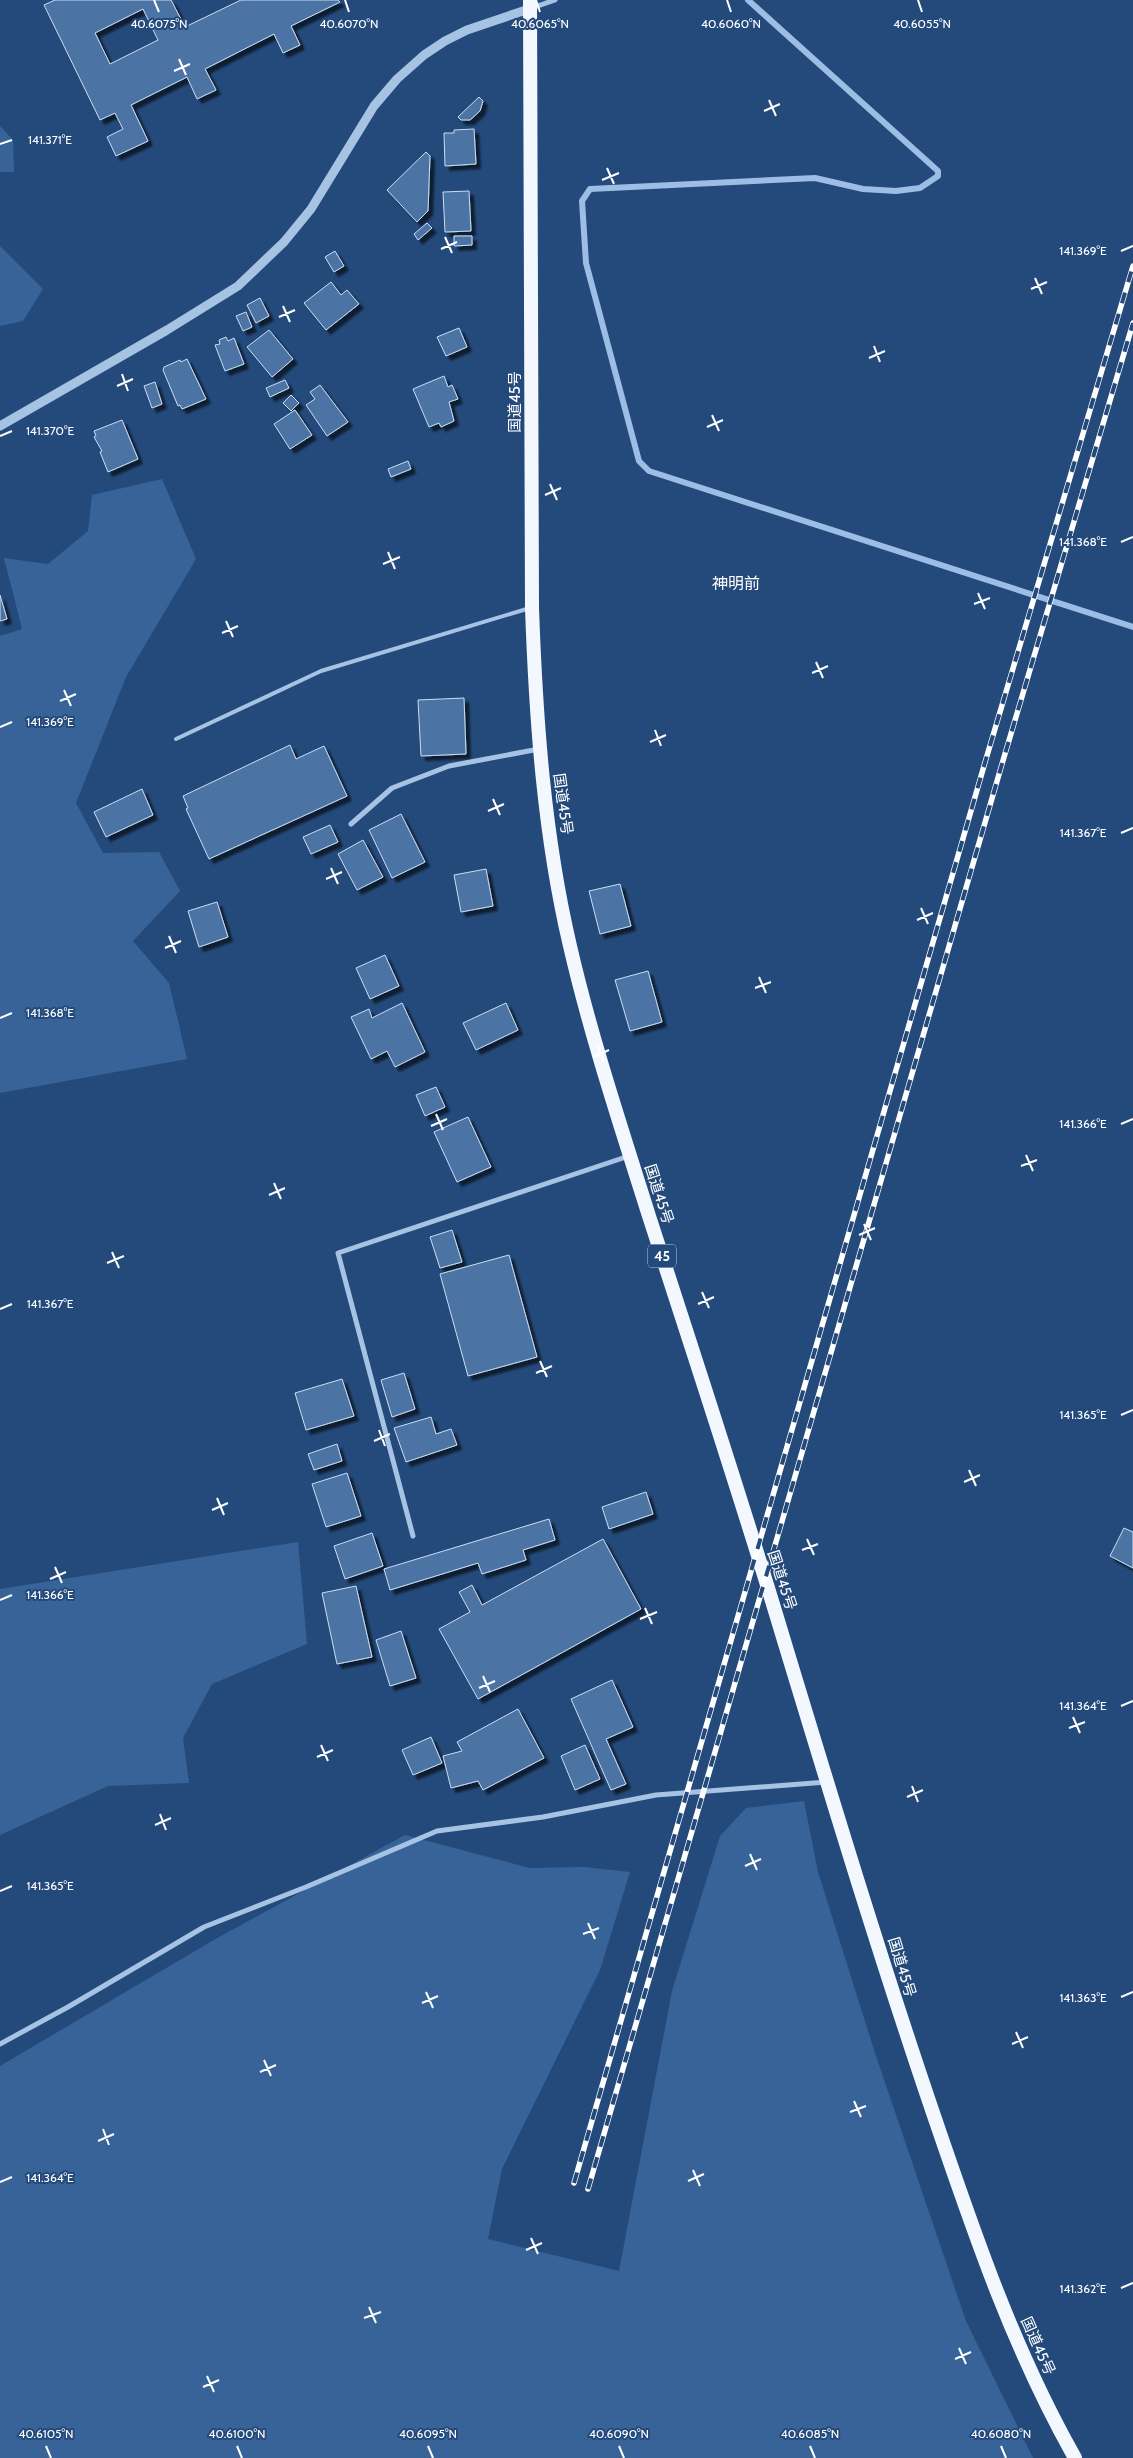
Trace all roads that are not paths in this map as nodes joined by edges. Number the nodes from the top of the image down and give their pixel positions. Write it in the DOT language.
graph roads {
  1 [pos="555,0"];
  2 [pos="530,4"];
  3 [pos="0,426"];
  4 [pos="532,608"];
  5 [pos="176,739"];
  6 [pos="539,749"];
  7 [pos="351,824"];
  8 [pos="630,1156"];
  9 [pos="413,1536"];
  10 [pos="827,1782"];
  11 [pos="0,2044"];
  12 [pos="1075,2458"];
  1 -- 2 [label="street"];
  2 -- 3 [label="street"];
  2 -- 4 [label="highway, 国道45号 / 45"];
  4 -- 5 [label="lane"];
  4 -- 6 [label="highway, 国道45号 / 45"];
  6 -- 7 [label="street"];
  6 -- 8 [label="highway, 国道45号 / 45"];
  8 -- 9 [label="street"];
  8 -- 10 [label="highway, 国道45号 / 45"];
  10 -- 11 [label="street"];
  10 -- 12 [label="highway, 国道45号 / 45"];
}
